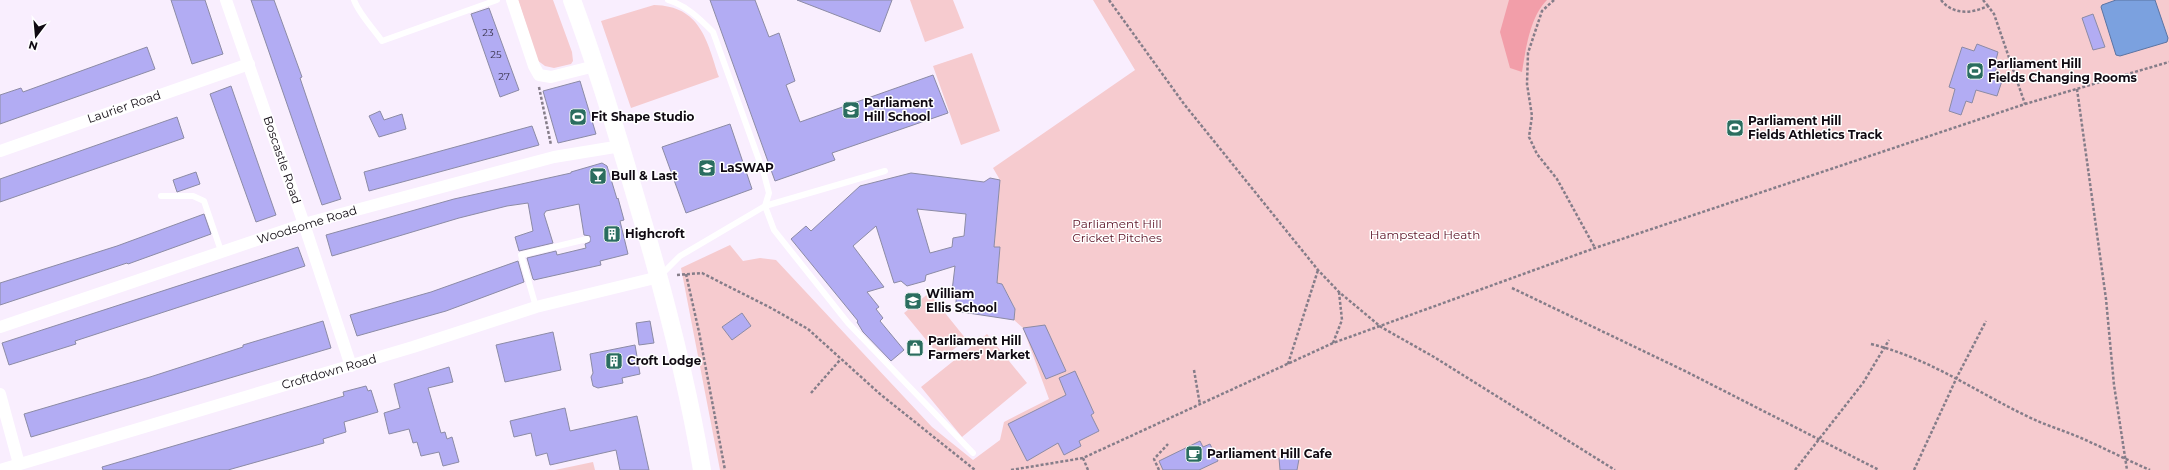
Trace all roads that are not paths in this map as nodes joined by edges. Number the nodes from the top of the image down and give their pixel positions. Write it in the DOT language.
graph roads {
  1 [pos="226,0"];
  2 [pos="354,0"];
  3 [pos="497,0"];
  4 [pos="512,0"];
  5 [pos="572,0"];
  6 [pos="668,0"];
  7 [pos="249,64"];
  8 [pos="595,66"];
  9 [pos="621,146"];
  10 [pos="0,151"];
  11 [pos="885,171"];
  12 [pos="161,196"];
  13 [pos="765,206"];
  14 [pos="304,224"];
  15 [pos="588,238"];
  16 [pos="221,252"];
  17 [pos="659,277"];
  18 [pos="536,307"];
  19 [pos="0,327"];
  20 [pos="350,366"];
  21 [pos="0,394"];
  22 [pos="973,453"];
  23 [pos="19,464"];
  24 [pos="0,470"];
  25 [pos="702,470"];
  1 -- 7 [label="street, Boscastle Road"];
  2 -- 3 [label="lane"];
  4 -- 8 [label="street"];
  5 -- 8 [label="street"];
  6 -- 13 [label="lane"];
  7 -- 10 [label="street, Laurier Road"];
  7 -- 14 [label="street, Boscastle Road"];
  8 -- 9 [label="street"];
  9 -- 14 [label="street, Woodsome Road"];
  9 -- 17 [label="street"];
  11 -- 13 [label="lane"];
  12 -- 16 [label="lane"];
  13 -- 17 [label="lane"];
  13 -- 22 [label="lane"];
  14 -- 16 [label="street, Woodsome Road"];
  14 -- 20 [label="street, Boscastle Road"];
  15 -- 18 [label="lane"];
  16 -- 19 [label="street, Woodsome Road"];
  17 -- 18 [label="street, Croftdown Road"];
  17 -- 25 [label="street"];
  18 -- 20 [label="street, Croftdown Road"];
  20 -- 23 [label="street, Croftdown Road"];
  21 -- 23 [label="street"];
  23 -- 24 [label="street, Croftdown Road"];
}
